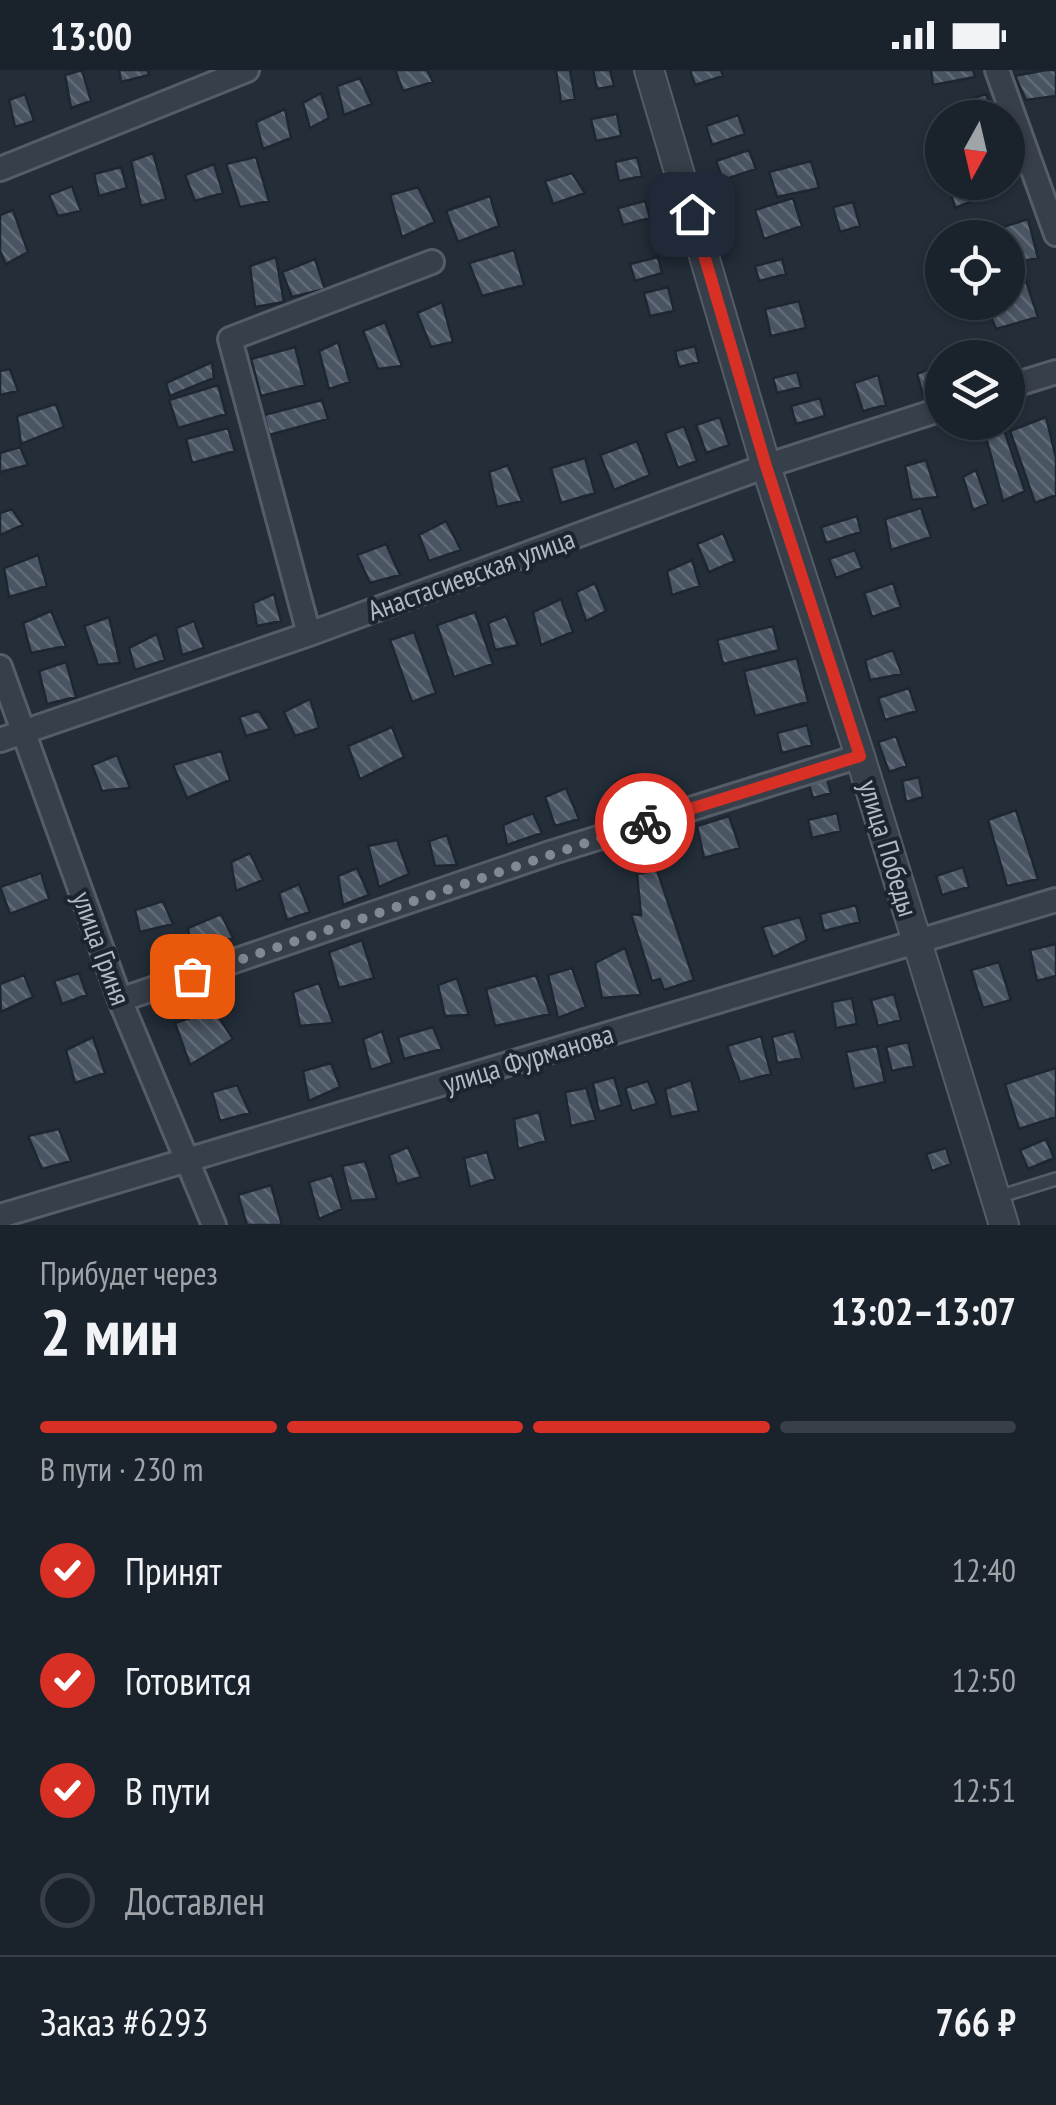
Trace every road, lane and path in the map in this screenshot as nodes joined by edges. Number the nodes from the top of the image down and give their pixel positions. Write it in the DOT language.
graph roads {
  1 [pos="247,70"];
  2 [pos="649,70"];
  3 [pos="998,70"];
  4 [pos="0,169"];
  5 [pos="1056,234"];
  6 [pos="432,262"];
  7 [pos="1056,372"];
  8 [pos="1025,382"];
  9 [pos="925,415"];
  10 [pos="766,466"];
  11 [pos="309,634"];
  12 [pos="0,667"];
  13 [pos="11,736"];
  14 [pos="860,756"];
  15 [pos="1056,900"];
  16 [pos="917,939"];
  17 [pos="120,1000"];
  18 [pos="190,1161"];
  19 [pos="1056,1179"];
  20 [pos="996,1198"];
  21 [pos="0,1216"];
  22 [pos="214,1225"];
  23 [pos="1004,1225"];
  1 -- 4 [label="street"];
  2 -- 10 [label="street, улица Победы"];
  3 -- 5 [label="street"];
  6 -- 11 [label="street"];
  7 -- 8 [label="street"];
  9 -- 10 [label="street, Анастасиевская улица"];
  10 -- 11 [label="street, Анастасиевская улица"];
  10 -- 14 [label="street, улица Победы"];
  11 -- 13 [label="street, Анастасиевская улица"];
  12 -- 13 [label="street, улица Гриня"];
  13 -- 17 [label="street, улица Гриня"];
  14 -- 16 [label="street, улица Победы"];
  14 -- 17 [label="street"];
  15 -- 16 [label="street, улица Фурманова"];
  16 -- 18 [label="street, улица Фурманова"];
  16 -- 20 [label="street, улица Победы"];
  17 -- 18 [label="street, улица Гриня"];
  18 -- 21 [label="street, улица Фурманова"];
  18 -- 22 [label="street, улица Гриня"];
  19 -- 20 [label="lane"];
  20 -- 23 [label="street, улица Победы"];
}
